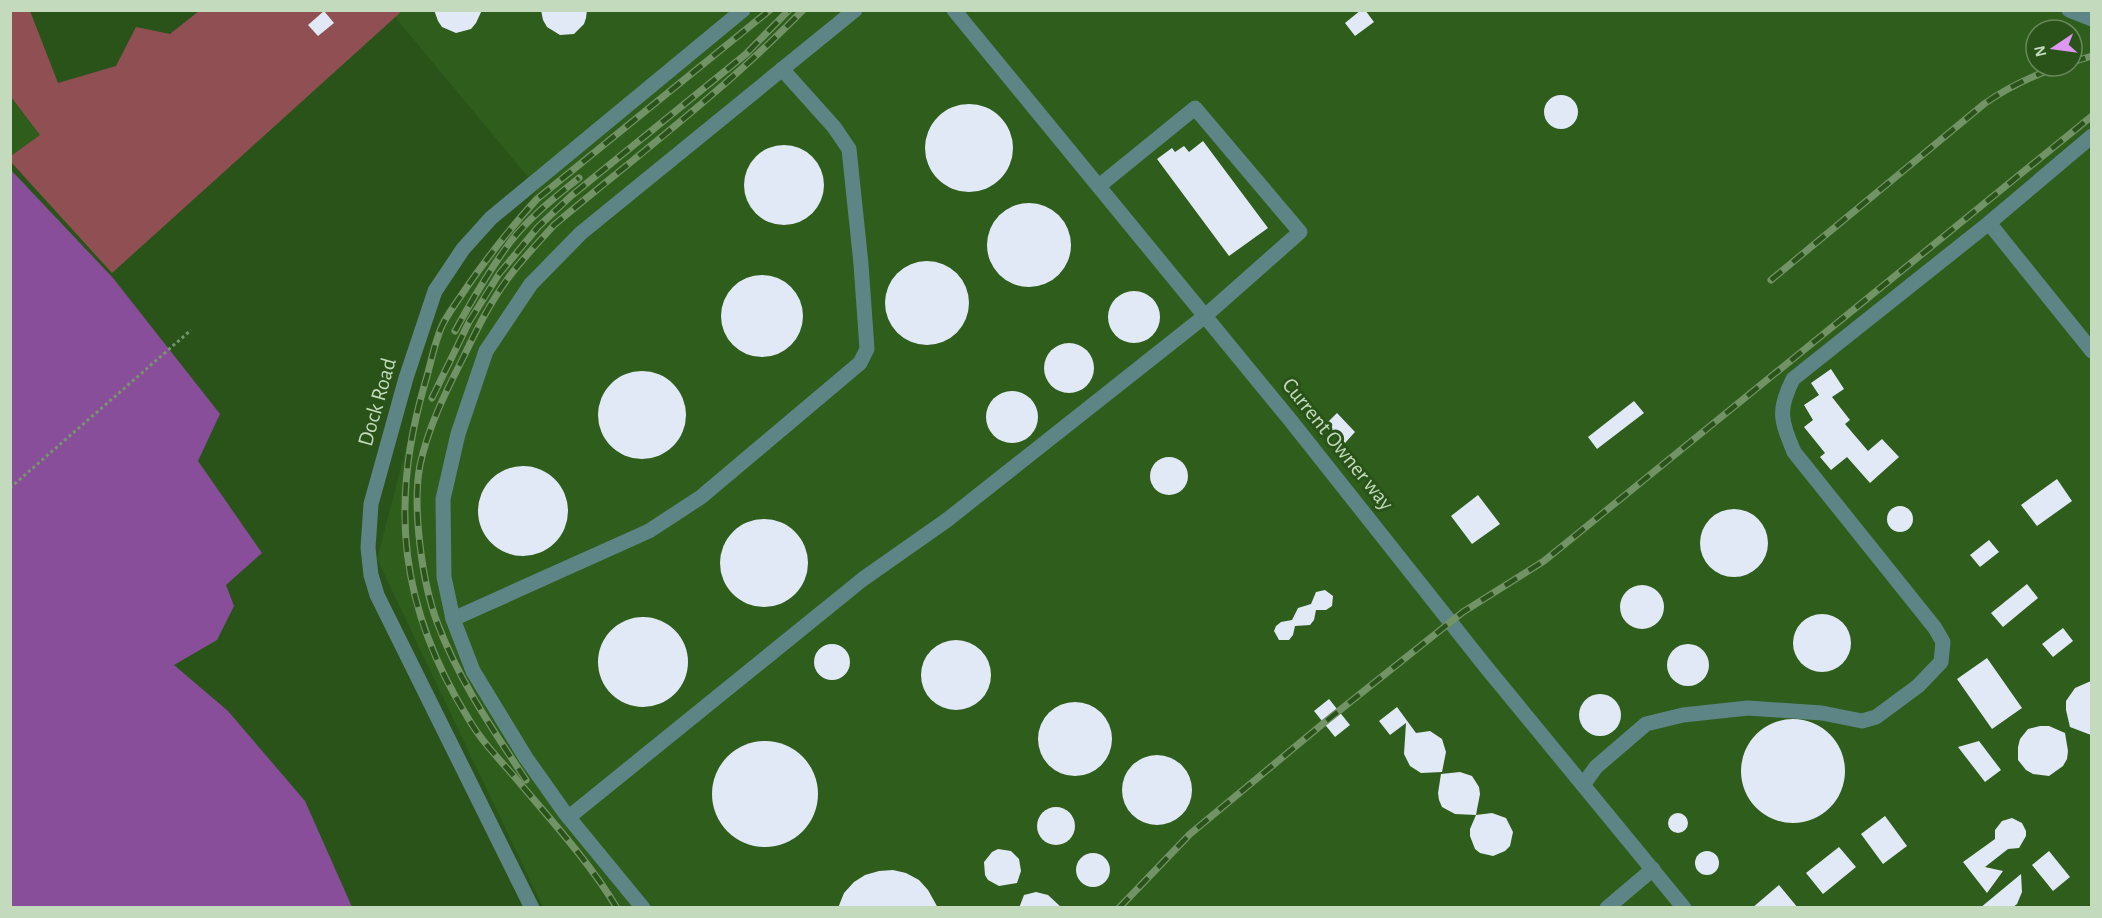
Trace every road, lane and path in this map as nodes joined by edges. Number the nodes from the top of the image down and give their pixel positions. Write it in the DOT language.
graph roads {
  1 [pos="743,10"];
  2 [pos="855,10"];
  3 [pos="954,10"];
  4 [pos="2069,10"];
  5 [pos="2091,19"];
  6 [pos="782,69"];
  7 [pos="2091,136"];
  8 [pos="1098,186"];
  9 [pos="1989,223"];
  10 [pos="1205,316"];
  11 [pos="190,330"];
  12 [pos="2091,351"];
  13 [pos="10,488"];
  14 [pos="453,619"];
  15 [pos="1583,785"];
  16 [pos="569,817"];
  17 [pos="1653,869"];
  18 [pos="532,908"];
  19 [pos="643,908"];
  20 [pos="1607,908"];
  21 [pos="1684,908"];
  1 -- 18 [label="street, Dock Road"];
  2 -- 6 [label="street"];
  3 -- 8 [label="street, Current Owner way"];
  4 -- 5 [label="street"];
  6 -- 14 [label="street"];
  6 -- 14 [label="street"];
  7 -- 9 [label="street"];
  8 -- 10 [label="street, Current Owner way"];
  8 -- 10 [label="street"];
  9 -- 12 [label="street"];
  9 -- 15 [label="street"];
  10 -- 15 [label="street, Current Owner way"];
  10 -- 16 [label="street"];
  11 -- 13 [label="path"];
  14 -- 16 [label="street"];
  15 -- 17 [label="street, Current Owner way"];
  16 -- 19 [label="street"];
  17 -- 20 [label="street"];
  17 -- 21 [label="street, Current Owner way"];
}
